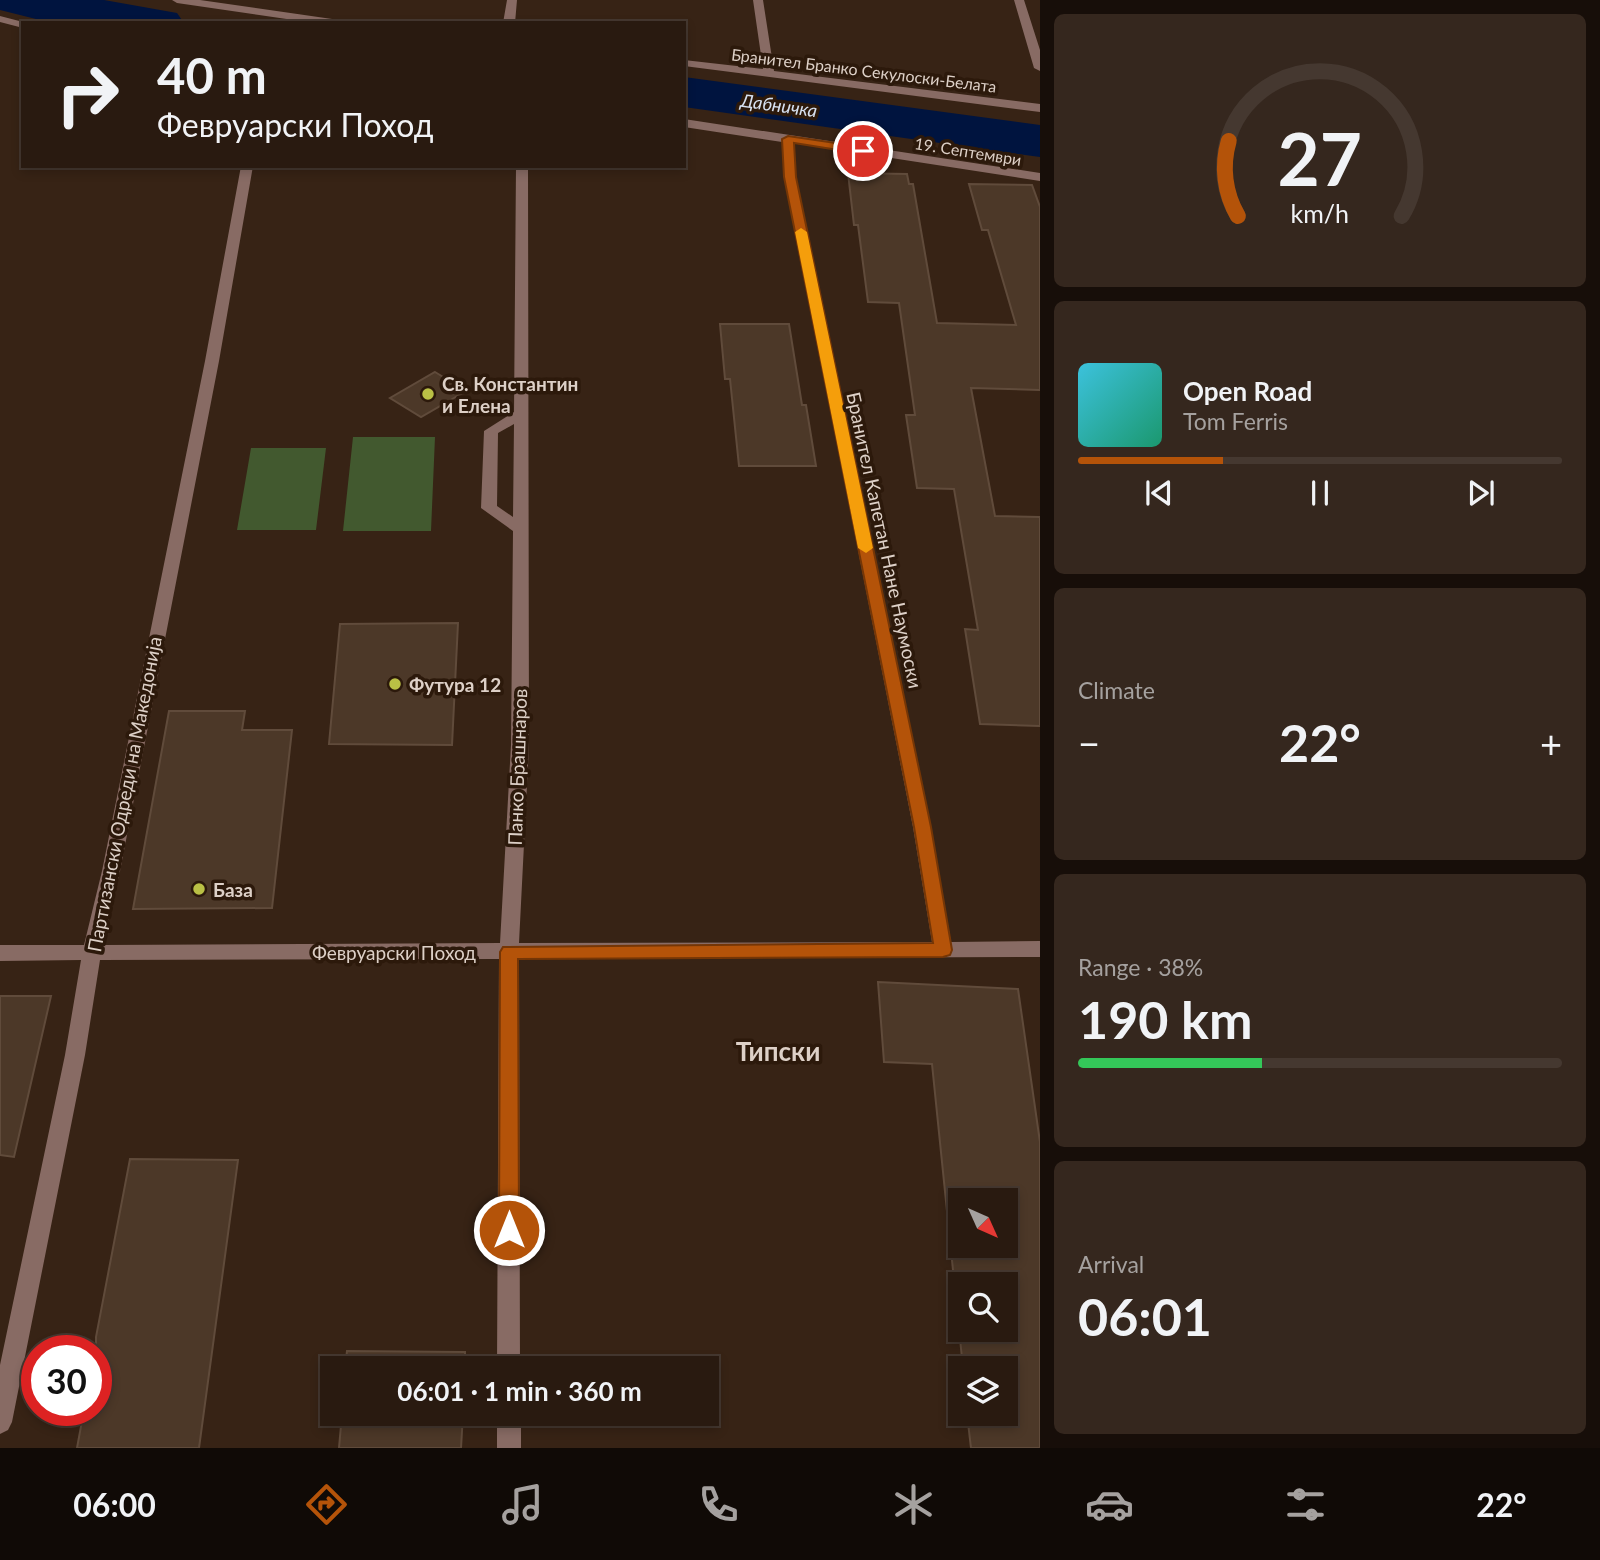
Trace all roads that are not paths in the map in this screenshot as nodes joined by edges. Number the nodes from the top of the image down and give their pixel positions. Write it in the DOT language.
graph roads {
  1 [pos="177,0"];
  2 [pos="512,0"];
  3 [pos="758,0"];
  4 [pos="1019,0"];
  5 [pos="0,19"];
  6 [pos="325,21"];
  7 [pos="509,21"];
  8 [pos="21,24"];
  9 [pos="686,63"];
  10 [pos="1040,68"];
  11 [pos="769,74"];
  12 [pos="1040,108"];
  13 [pos="686,123"];
  14 [pos="788,139"];
  15 [pos="247,168"];
  16 [pos="522,168"];
  17 [pos="1040,177"];
  18 [pos="521,414"];
  19 [pos="522,530"];
  20 [pos="1040,949"];
  21 [pos="943,950"];
  22 [pos="92,951"];
  23 [pos="509,952"];
  24 [pos="0,953"];
  25 [pos="509,1356"];
  26 [pos="0,1422"];
  27 [pos="509,1426"];
  28 [pos="509,1448"];
  1 -- 6 [label="street"];
  2 -- 7 [label="street"];
  3 -- 11 [label="street"];
  4 -- 10 [label="street"];
  5 -- 8 [label="street"];
  9 -- 11 [label="street, Бранител Бранко Секулоски-Белата"];
  11 -- 12 [label="street, Бранител Бранко Секулоски-Белата"];
  13 -- 14 [label="street, 19. Септември"];
  14 -- 17 [label="street, 19. Септември"];
  14 -- 21 [label="street, Бранител Капетан Нане Наумоски"];
  15 -- 22 [label="street, Партизански Одреди на Македонија"];
  16 -- 18 [label="street, Панко Брашнаров"];
  18 -- 19 [label="street, Панко Брашнаров"];
  18 -- 19 [label="street"];
  19 -- 23 [label="street, Панко Брашнаров"];
  20 -- 21 [label="street, Февруарски Поход"];
  21 -- 23 [label="street, Февруарски Поход"];
  22 -- 23 [label="street, Февруарски Поход"];
  22 -- 24 [label="street, Февруарски Поход"];
  22 -- 26 [label="street, Партизански Одреди на Македонија"];
  23 -- 25 [label="street, Панко Брашнаров"];
  27 -- 28 [label="street"];
}
